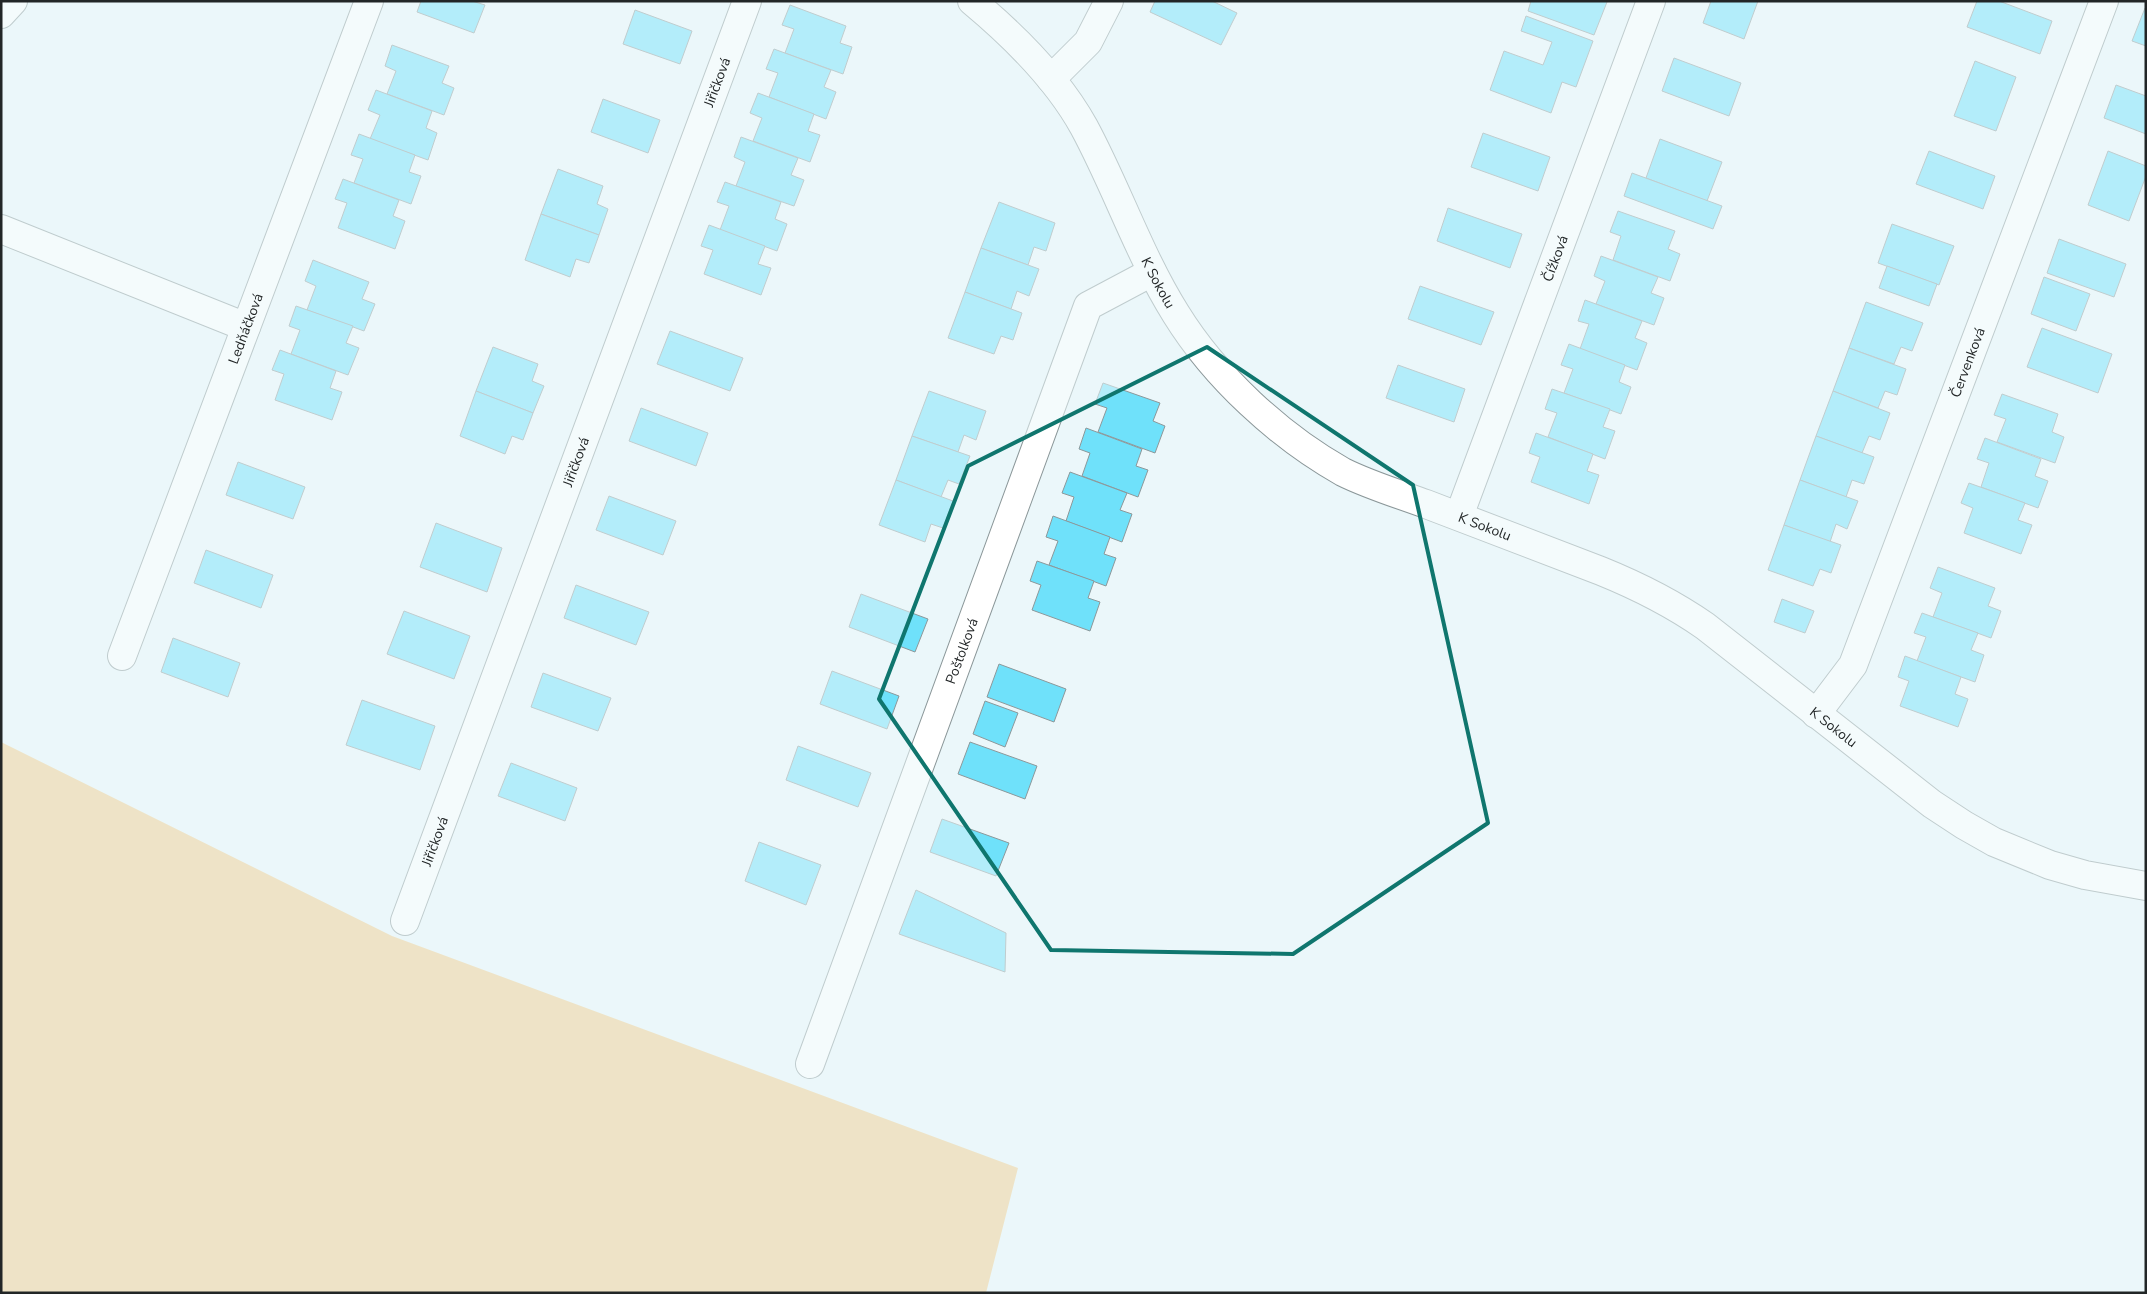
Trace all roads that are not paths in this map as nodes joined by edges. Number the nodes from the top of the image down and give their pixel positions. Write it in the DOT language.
graph roads {
  1 [pos="13,1"];
  2 [pos="369,1"];
  3 [pos="747,1"];
  4 [pos="972,1"];
  5 [pos="1109,1"];
  6 [pos="1651,1"];
  7 [pos="2104,1"];
  8 [pos="1,14"];
  9 [pos="1051,79"];
  10 [pos="1,230"];
  11 [pos="1152,272"];
  12 [pos="246,327"];
  13 [pos="1459,516"];
  14 [pos="122,656"];
  15 [pos="1816,714"];
  16 [pos="2146,886"];
  17 [pos="405,921"];
  18 [pos="810,1064"];
  1 -- 8 [label="street"];
  2 -- 12 [label="street, Ledňáčková"];
  3 -- 17 [label="street, Jiřičková"];
  4 -- 9 [label="street, K Sokolu"];
  5 -- 9 [label="street"];
  6 -- 13 [label="street, Čížková"];
  7 -- 15 [label="street, Červenková"];
  9 -- 11 [label="street, K Sokolu"];
  10 -- 12 [label="street"];
  11 -- 13 [label="street, K Sokolu"];
  11 -- 18 [label="street, Poštolková"];
  12 -- 14 [label="street, Ledňáčková"];
  13 -- 15 [label="street, K Sokolu"];
  15 -- 16 [label="street, K Sokolu"];
}
